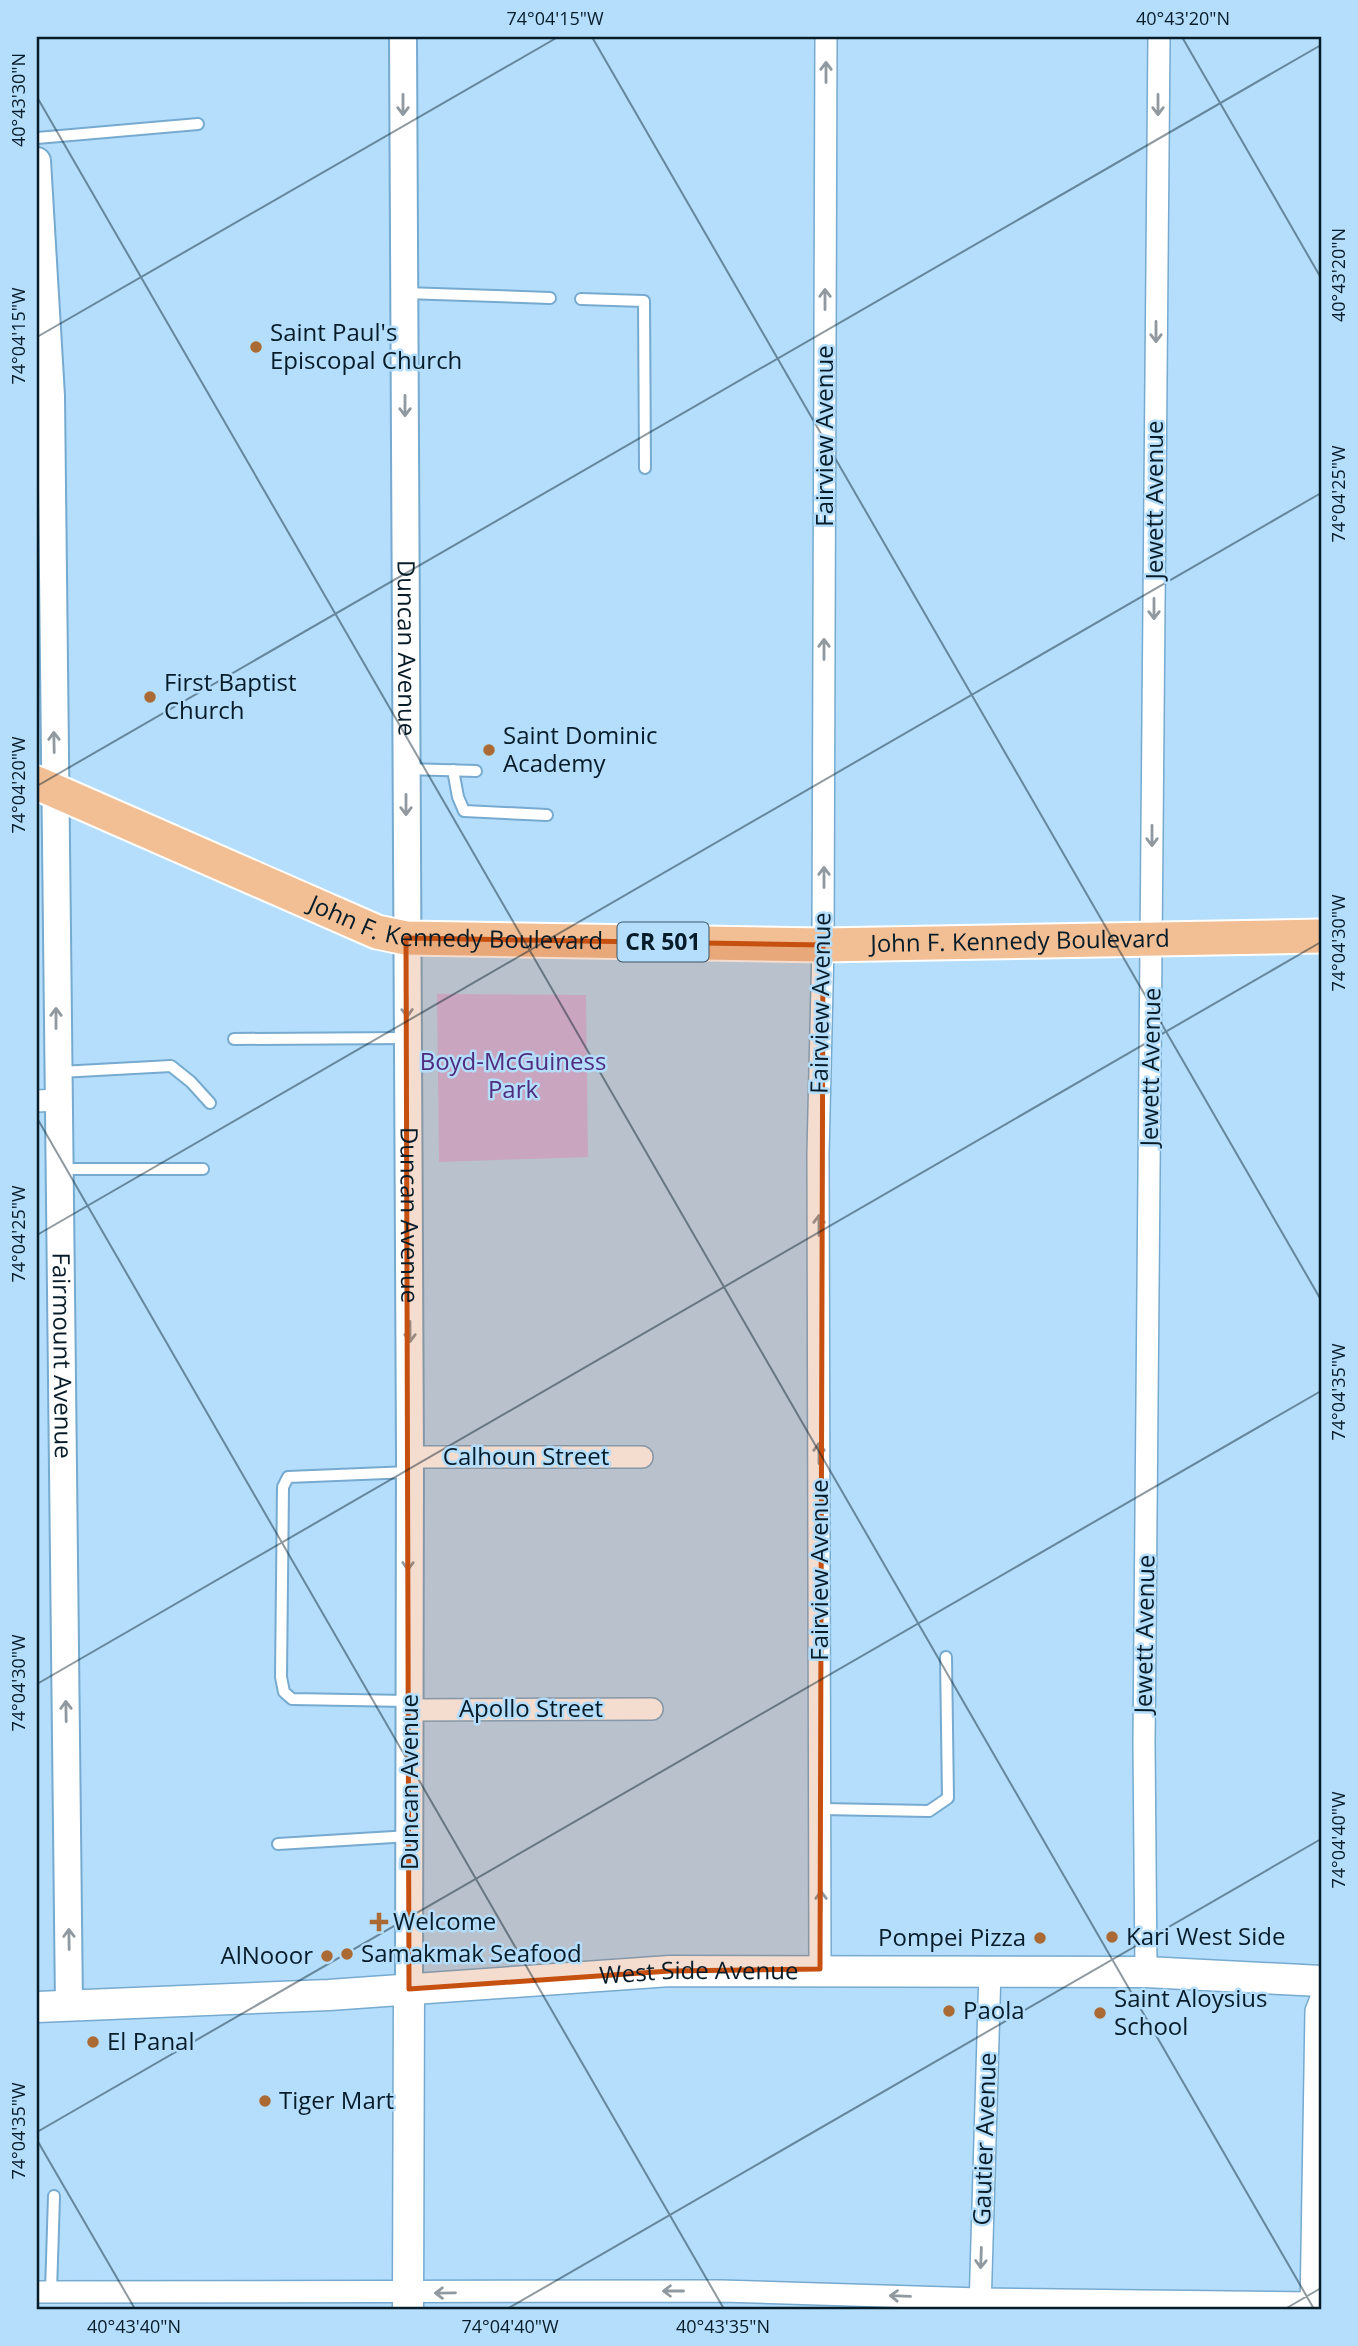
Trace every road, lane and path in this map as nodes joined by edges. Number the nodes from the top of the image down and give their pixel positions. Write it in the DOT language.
graph roads {
  1 [pos="403,37"];
  2 [pos="826,37"];
  3 [pos="1159,37"];
  4 [pos="198,124"];
  5 [pos="37,138"];
  6 [pos="37,161"];
  7 [pos="38,204"];
  8 [pos="405,293"];
  9 [pos="550,298"];
  10 [pos="581,299"];
  11 [pos="43,380"];
  12 [pos="645,468"];
  13 [pos="406,769"];
  14 [pos="453,770"];
  15 [pos="476,771"];
  16 [pos="46,787"];
  17 [pos="547,815"];
  18 [pos="1321,936"];
  19 [pos="406,938"];
  20 [pos="1152,941"];
  21 [pos="823,945"];
  22 [pos="408,1038"];
  23 [pos="234,1039"];
  24 [pos="57,1072"];
  25 [pos="47,1100"];
  26 [pos="210,1104"];
  27 [pos="58,1169"];
  28 [pos="203,1169"];
  29 [pos="642,1457"];
  30 [pos="410,1464"];
  31 [pos="946,1657"];
  32 [pos="410,1705"];
  33 [pos="652,1709"];
  34 [pos="821,1809"];
  35 [pos="410,1836"];
  36 [pos="278,1844"];
  37 [pos="820,1969"];
  38 [pos="990,1970"];
  39 [pos="1146,1972"];
  40 [pos="1321,1981"];
  41 [pos="409,1989"];
  42 [pos="1321,1998"];
  43 [pos="37,2007"];
  44 [pos="69,2007"];
  45 [pos="54,2196"];
  46 [pos="44,2292"];
  47 [pos="721,2300"];
  48 [pos="408,2301"];
  49 [pos="980,2304"];
  50 [pos="1311,2306"];
  1 -- 8 [label="street, Duncan Avenue, one-way"];
  21 -- 2 [label="street, Fairview Avenue, one-way"];
  3 -- 20 [label="street, Jewett Avenue, one-way"];
  4 -- 5 [label="lane"];
  6 -- 7 [label="street, Fairmount Avenue"];
  7 -- 11 [label="street, Fairmount Avenue"];
  8 -- 9 [label="lane"];
  8 -- 13 [label="street, Duncan Avenue, one-way"];
  10 -- 12 [label="lane"];
  16 -- 11 [label="street, Fairmount Avenue, one-way"];
  13 -- 14 [label="lane"];
  13 -- 19 [label="street, Duncan Avenue, one-way"];
  14 -- 15 [label="lane"];
  14 -- 17 [label="lane"];
  16 -- 19 [label="main road, John F. Kennedy Boulevard / CR 501"];
  24 -- 16 [label="street, Fairmount Avenue, one-way"];
  18 -- 20 [label="main road, John F. Kennedy Boulevard / CR 501"];
  19 -- 21 [label="main road, John F. Kennedy Boulevard / CR 501"];
  19 -- 22 [label="street, Duncan Avenue, one-way"];
  20 -- 21 [label="main road, John F. Kennedy Boulevard / CR 501"];
  20 -- 39 [label="street, Jewett Avenue"];
  34 -- 21 [label="street, Fairview Avenue, one-way"];
  22 -- 23 [label="lane"];
  22 -- 30 [label="street, Duncan Avenue, one-way"];
  24 -- 25 [label="street, Fairmount Avenue"];
  24 -- 26 [label="lane"];
  25 -- 27 [label="street, Fairmount Avenue"];
  27 -- 28 [label="lane"];
  44 -- 27 [label="street, Fairmount Avenue, one-way"];
  29 -- 30 [label="street, Calhoun Street"];
  30 -- 32 [label="street, Duncan Avenue, one-way"];
  30 -- 32 [label="lane"];
  31 -- 34 [label="lane"];
  32 -- 33 [label="street, Apollo Street"];
  32 -- 35 [label="street, Duncan Avenue"];
  37 -- 34 [label="street, Fairview Avenue, one-way"];
  35 -- 36 [label="lane"];
  35 -- 41 [label="street, Duncan Avenue"];
  37 -- 38 [label="main road, West Side Avenue"];
  37 -- 41 [label="main road, West Side Avenue"];
  38 -- 39 [label="main road, West Side Avenue"];
  38 -- 49 [label="street, Gautier Avenue, one-way"];
  39 -- 40 [label="main road, West Side Avenue"];
  41 -- 44 [label="main road, West Side Avenue"];
  41 -- 48 [label="main road, Duncan Avenue"];
  42 -- 50 [label="street"];
  43 -- 44 [label="main road, West Side Avenue"];
  45 -- 46 [label="lane"];
  46 -- 48 [label="street"];
  47 -- 48 [label="street, one-way"];
  49 -- 47 [label="street, one-way"];
  49 -- 50 [label="street"];
}
